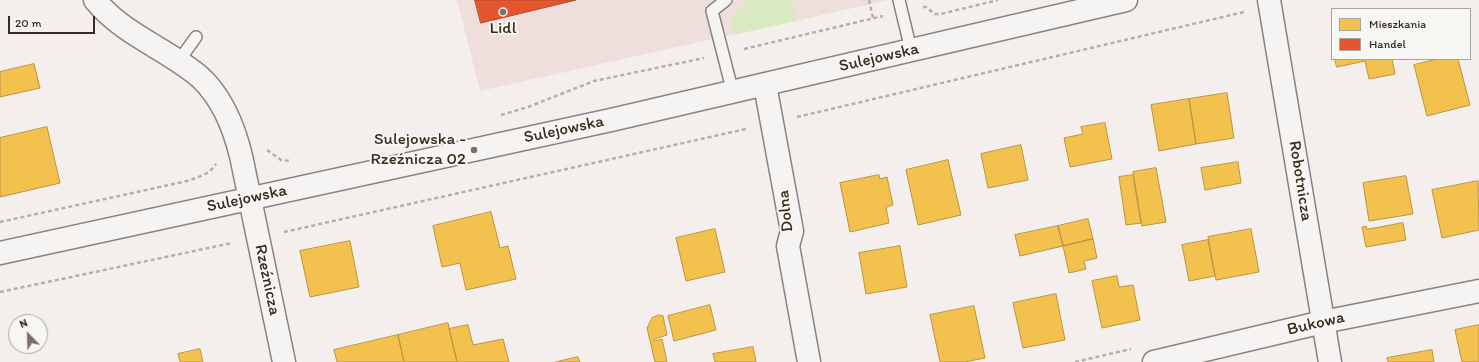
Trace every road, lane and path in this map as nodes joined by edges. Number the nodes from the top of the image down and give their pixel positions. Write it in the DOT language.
graph roads {
  1 [pos="95,0"];
  2 [pos="726,0"];
  3 [pos="868,0"];
  4 [pos="899,0"];
  5 [pos="998,0"];
  6 [pos="1126,0"];
  7 [pos="1270,3"];
  8 [pos="902,12"];
  9 [pos="873,18"];
  10 [pos="196,37"];
  11 [pos="911,50"];
  12 [pos="723,53"];
  13 [pos="178,62"];
  14 [pos="765,85"];
  15 [pos="733,93"];
  16 [pos="500,115"];
  17 [pos="773,123"];
  18 [pos="267,150"];
  19 [pos="297,159"];
  20 [pos="218,161"];
  21 [pos="250,199"];
  22 [pos="0,222"];
  23 [pos="258,238"];
  24 [pos="0,253"];
  25 [pos="1479,291"];
  26 [pos="0,292"];
  27 [pos="1323,322"];
  28 [pos="1135,348"];
  29 [pos="284,362"];
  30 [pos="808,362"];
  31 [pos="1076,362"];
  32 [pos="1154,362"];
  33 [pos="1330,362"];
  1 -- 13 [label="street, Rzeźnicza"];
  2 -- 12 [label="lane"];
  3 -- 9 [label="path"];
  4 -- 8 [label="lane"];
  5 -- 8 [label="path"];
  6 -- 11 [label="street, Sulejowska"];
  7 -- 17 [label="path"];
  7 -- 27 [label="street, Robotnicza"];
  8 -- 9 [label="path"];
  8 -- 11 [label="lane"];
  9 -- 12 [label="path"];
  10 -- 13 [label="lane"];
  11 -- 14 [label="street, Sulejowska"];
  12 -- 15 [label="lane"];
  12 -- 16 [label="path"];
  13 -- 21 [label="street, Rzeźnicza"];
  14 -- 15 [label="street, Sulejowska"];
  14 -- 17 [label="street, Dolna"];
  15 -- 21 [label="street, Sulejowska"];
  17 -- 23 [label="path"];
  17 -- 30 [label="street, Dolna"];
  18 -- 19 [label="path"];
  20 -- 22 [label="path"];
  21 -- 23 [label="street, Rzeźnicza"];
  21 -- 24 [label="street, Sulejowska"];
  23 -- 26 [label="path"];
  23 -- 29 [label="street, Rzeźnicza"];
  25 -- 27 [label="street, Bukowa"];
  27 -- 32 [label="street, Bukowa"];
  27 -- 33 [label="street, Robotnicza"];
  28 -- 31 [label="path"];
}
